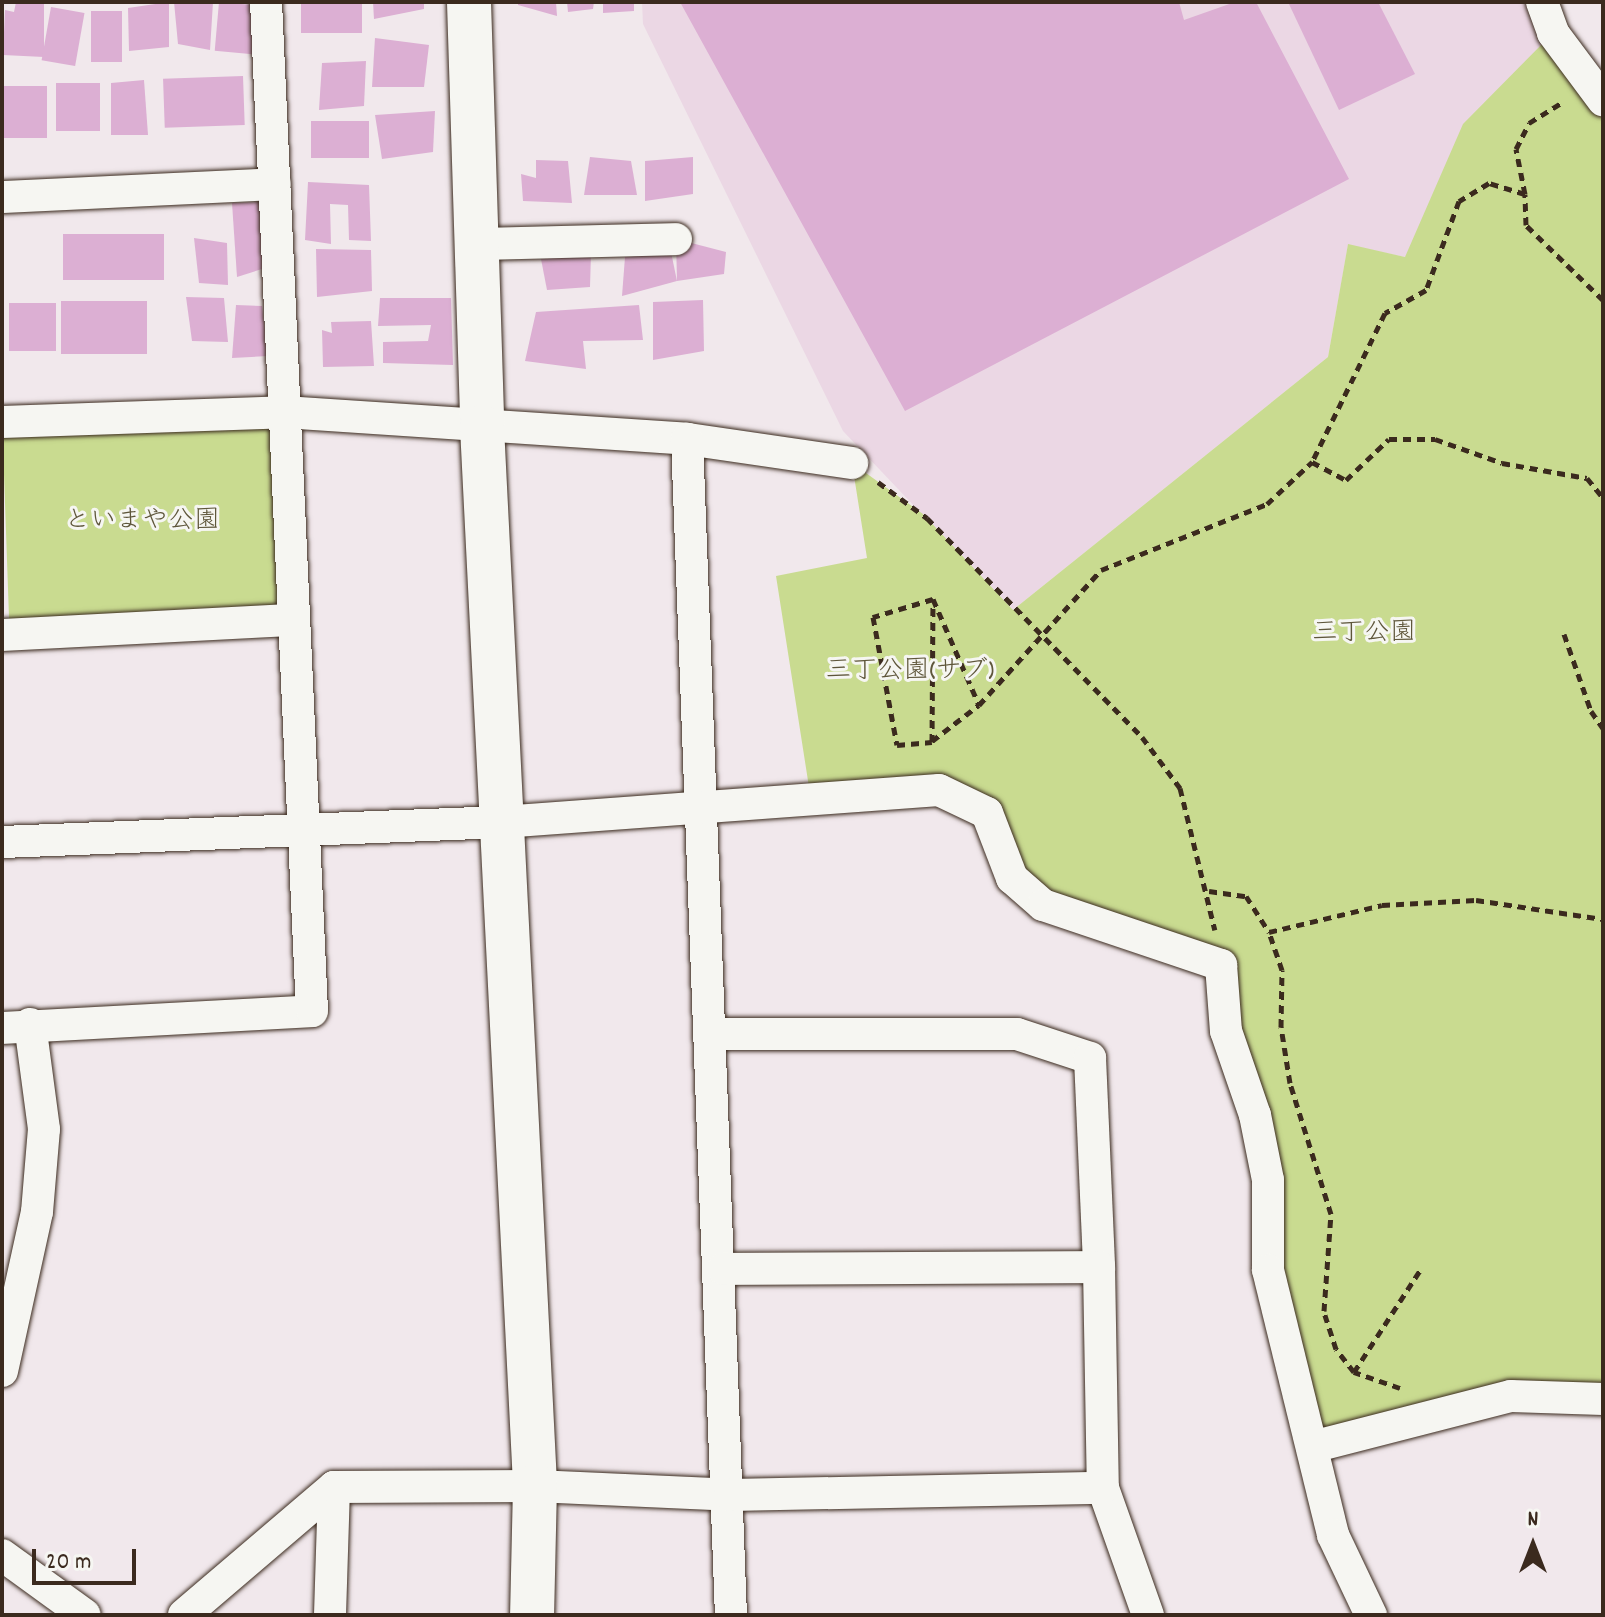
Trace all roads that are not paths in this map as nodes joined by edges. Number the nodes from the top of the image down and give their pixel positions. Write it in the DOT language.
graph roads {
  1 [pos="266,2"];
  2 [pos="469,2"];
  3 [pos="1542,2"];
  4 [pos="1596,94"];
  5 [pos="275,184"];
  6 [pos="2,197"];
  7 [pos="676,239"];
  8 [pos="477,244"];
  9 [pos="284,412"];
  10 [pos="2,422"];
  11 [pos="482,427"];
  12 [pos="687,439"];
  13 [pos="852,463"];
  14 [pos="293,620"];
  15 [pos="2,635"];
  16 [pos="704,810"];
  17 [pos="502,822"];
  18 [pos="304,831"];
  19 [pos="2,842"];
  20 [pos="16,1026"];
  21 [pos="714,1034"];
  22 [pos="1099,1267"];
  23 [pos="723,1269"];
  24 [pos="2,1371"];
  25 [pos="1603,1399"];
  26 [pos="1312,1447"];
  27 [pos="535,1486"];
  28 [pos="334,1487"];
  29 [pos="1103,1488"];
  30 [pos="730,1495"];
  31 [pos="2,1555"];
  32 [pos="85,1615"];
  33 [pos="184,1615"];
  34 [pos="330,1615"];
  35 [pos="532,1615"];
  36 [pos="731,1615"];
  37 [pos="1148,1615"];
  38 [pos="1371,1615"];
  1 -- 5 [label="street"];
  2 -- 8 [label="street"];
  3 -- 4 [label="street"];
  5 -- 6 [label="street"];
  5 -- 9 [label="street"];
  7 -- 8 [label="street"];
  8 -- 11 [label="street"];
  9 -- 10 [label="street"];
  9 -- 11 [label="street"];
  9 -- 14 [label="street"];
  11 -- 12 [label="street"];
  11 -- 17 [label="street"];
  12 -- 13 [label="street"];
  12 -- 16 [label="street"];
  14 -- 15 [label="street"];
  14 -- 18 [label="street"];
  16 -- 17 [label="street"];
  16 -- 21 [label="street"];
  16 -- 26 [label="street"];
  17 -- 18 [label="street"];
  17 -- 27 [label="street"];
  18 -- 19 [label="street"];
  18 -- 20 [label="street"];
  20 -- 24 [label="street"];
  21 -- 22 [label="street"];
  21 -- 23 [label="street"];
  22 -- 23 [label="street"];
  22 -- 29 [label="street"];
  23 -- 30 [label="street"];
  25 -- 26 [label="street"];
  26 -- 38 [label="street"];
  27 -- 28 [label="street"];
  27 -- 30 [label="street"];
  27 -- 35 [label="street"];
  28 -- 33 [label="street"];
  28 -- 34 [label="street"];
  29 -- 30 [label="street"];
  29 -- 37 [label="street"];
  30 -- 36 [label="street"];
  31 -- 32 [label="street"];
}
